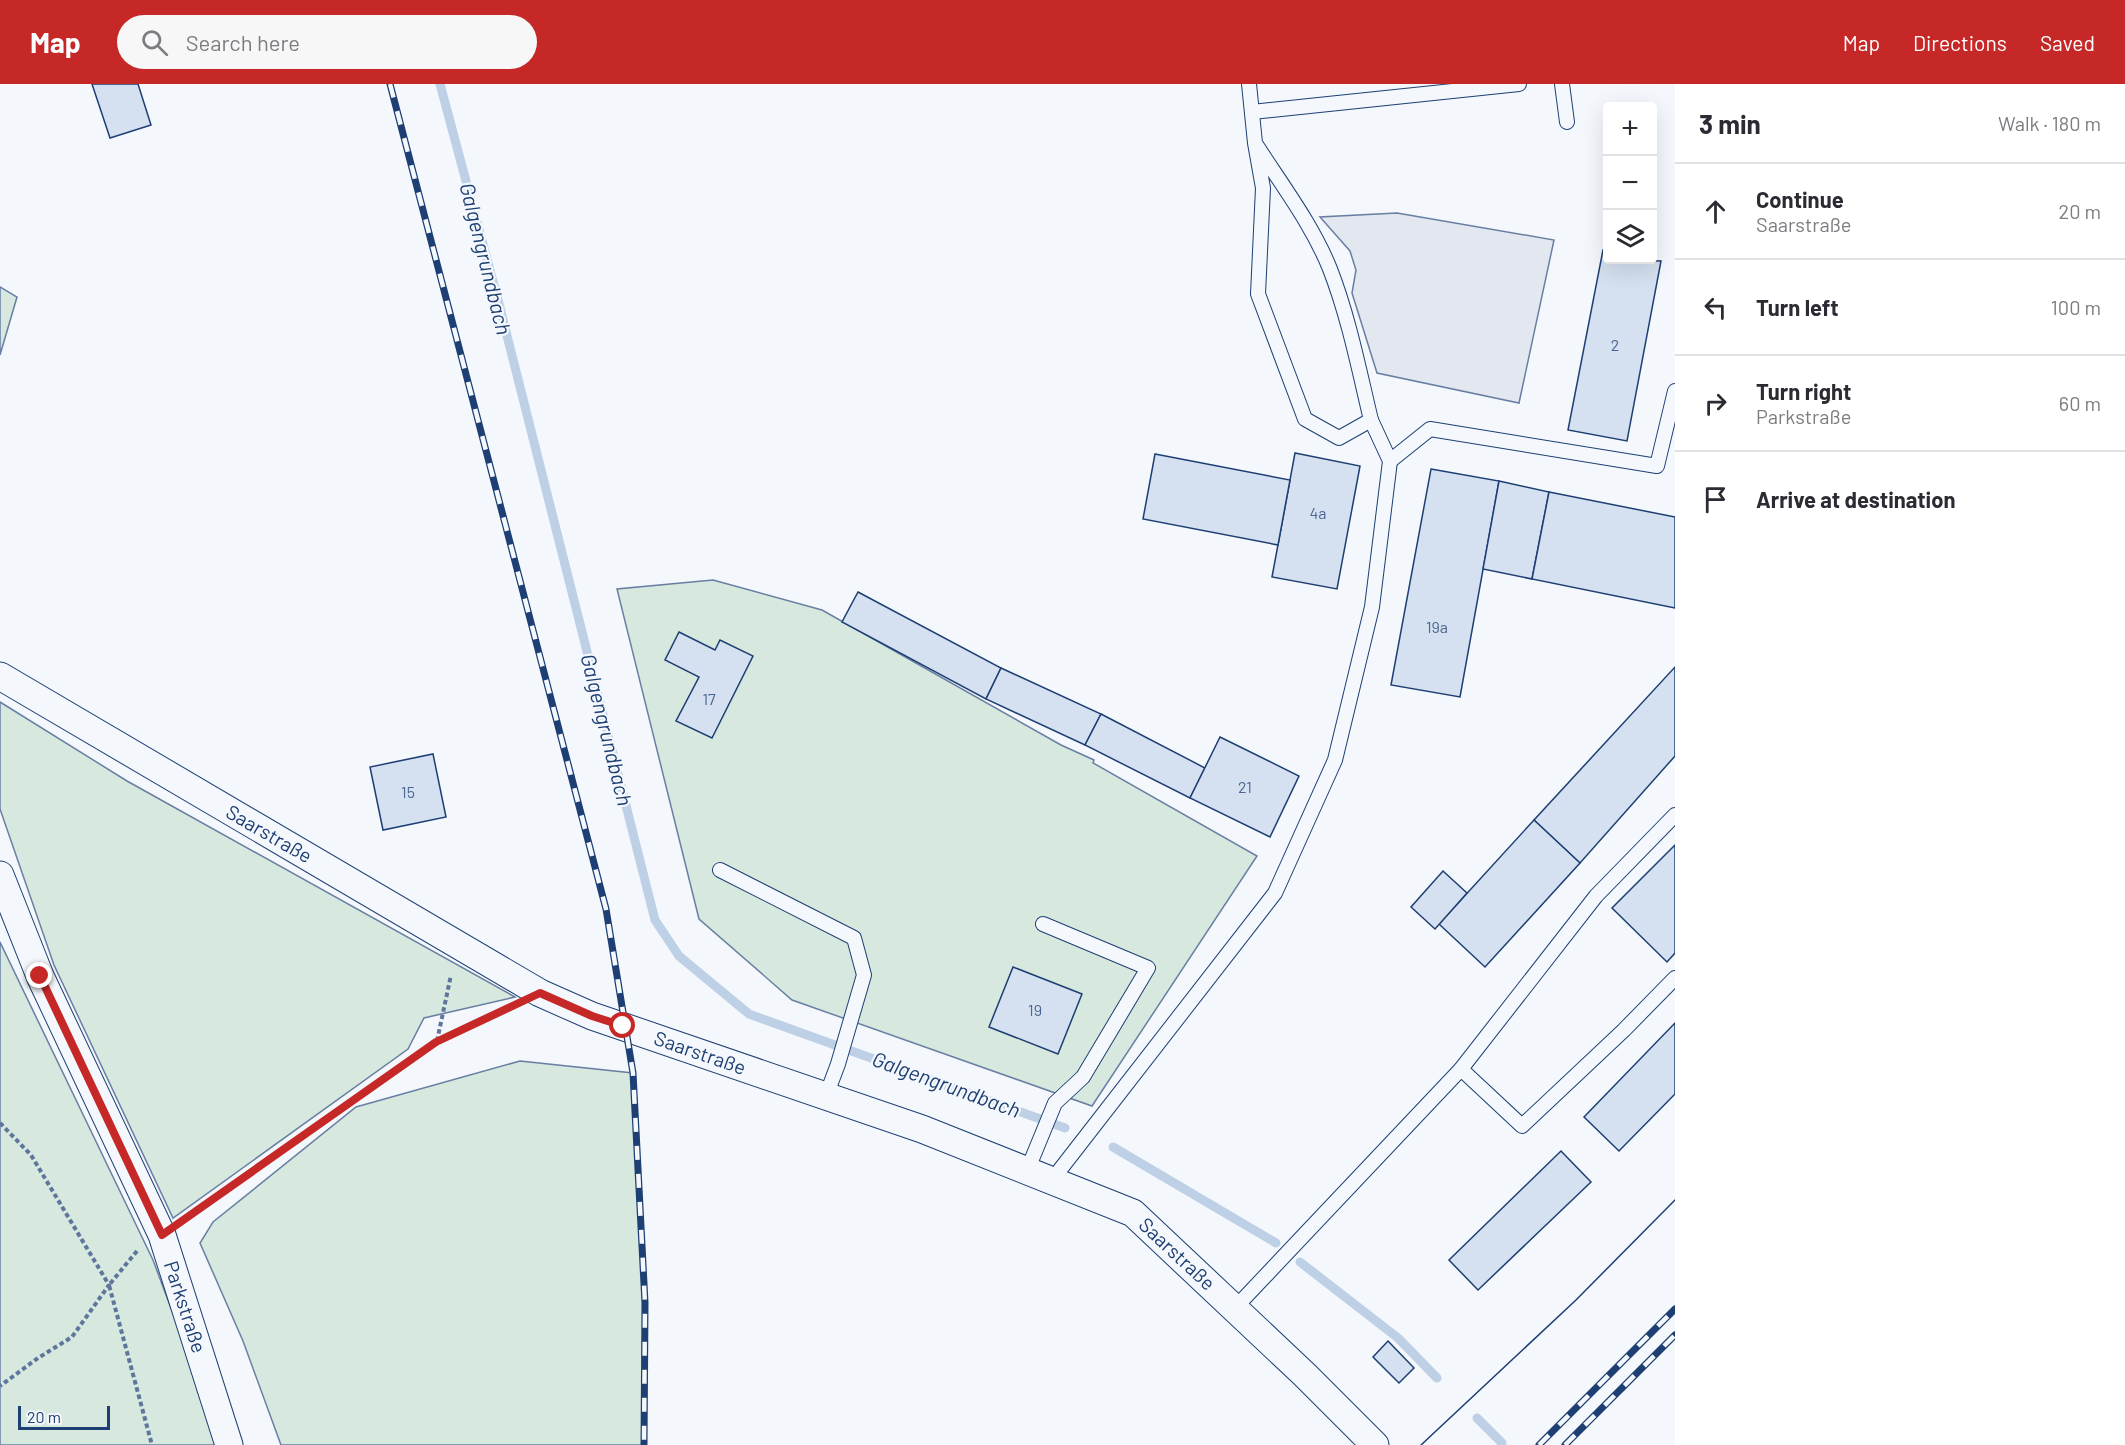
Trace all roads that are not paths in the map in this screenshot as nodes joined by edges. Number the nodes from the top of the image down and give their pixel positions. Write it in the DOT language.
graph roads {
  1 [pos="1249,84"];
  2 [pos="1519,84"];
  3 [pos="1562,84"];
  4 [pos="1252,112"];
  5 [pos="1567,122"];
  6 [pos="1255,143"];
  7 [pos="1675,391"];
  8 [pos="1371,420"];
  9 [pos="1390,461"];
  10 [pos="0,676"];
  11 [pos="1675,815"];
  12 [pos="720,870"];
  13 [pos="0,875"];
  14 [pos="1043,924"];
  15 [pos="1675,978"];
  16 [pos="1461,1069"];
  17 [pos="826,1096"];
  18 [pos="1027,1170"];
  19 [pos="1052,1180"];
  20 [pos="1235,1308"];
  21 [pos="229,1445"];
  22 [pos="1375,1445"];
  1 -- 4 [label="lane"];
  2 -- 4 [label="lane"];
  3 -- 5 [label="lane"];
  4 -- 6 [label="lane"];
  6 -- 8 [label="lane"];
  6 -- 8 [label="lane"];
  7 -- 9 [label="lane"];
  8 -- 9 [label="lane"];
  9 -- 19 [label="lane"];
  10 -- 17 [label="street, Saarstraße"];
  11 -- 16 [label="lane"];
  12 -- 17 [label="lane"];
  13 -- 21 [label="street, Parkstraße"];
  14 -- 18 [label="lane"];
  15 -- 16 [label="lane"];
  16 -- 20 [label="lane"];
  17 -- 18 [label="street, Saarstraße"];
  18 -- 19 [label="street, Saarstraße"];
  19 -- 20 [label="street, Saarstraße"];
  20 -- 22 [label="street, Saarstraße"];
}
